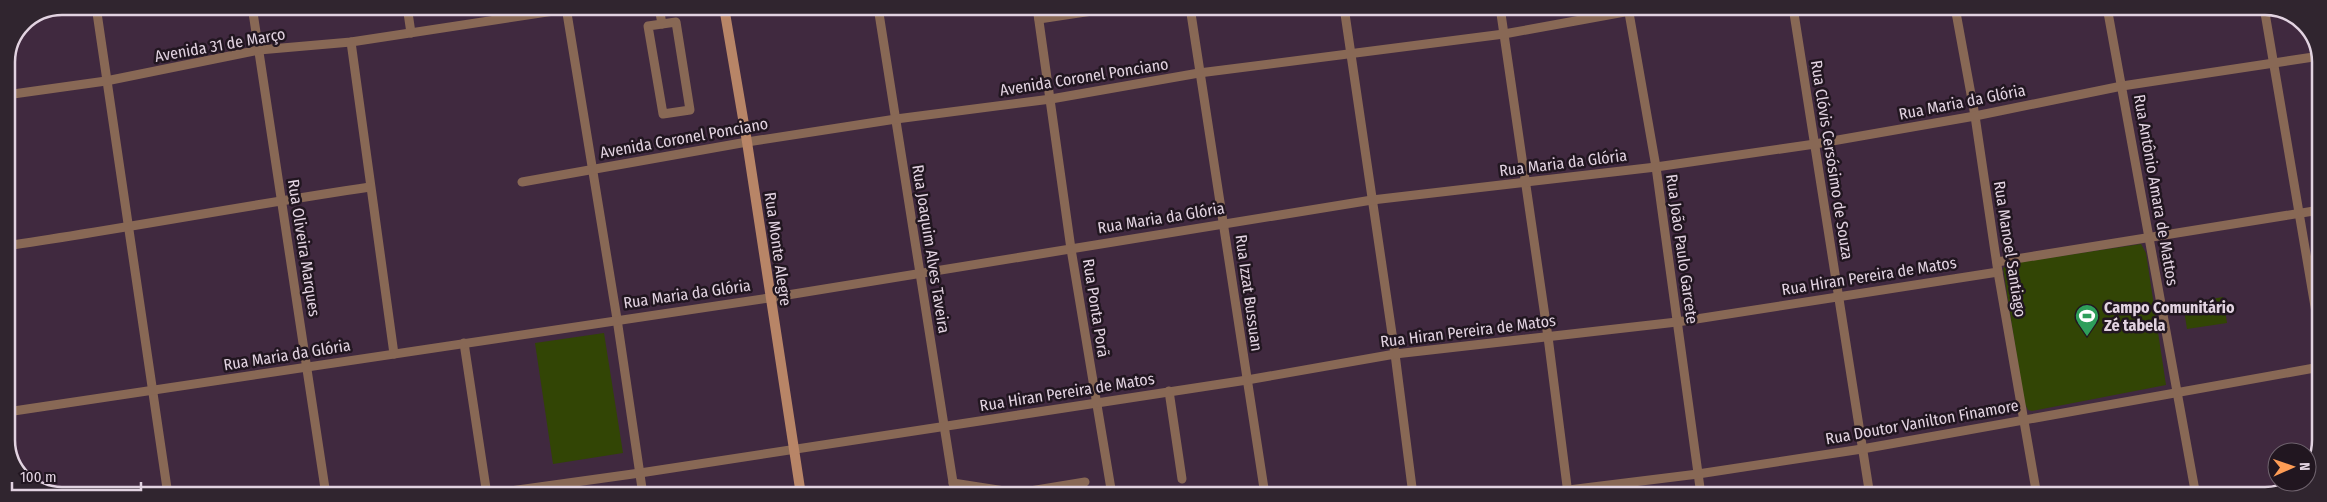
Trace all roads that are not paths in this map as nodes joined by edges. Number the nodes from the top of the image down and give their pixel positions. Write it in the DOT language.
graph roads {
  1 [pos="97,15"];
  2 [pos="253,15"];
  3 [pos="408,15"];
  4 [pos="521,15"];
  5 [pos="567,15"];
  6 [pos="660,15"];
  7 [pos="726,15"];
  8 [pos="879,15"];
  9 [pos="1038,15"];
  10 [pos="1066,15"];
  11 [pos="1191,15"];
  12 [pos="1345,15"];
  13 [pos="1501,15"];
  14 [pos="1599,15"];
  15 [pos="1630,15"];
  16 [pos="1794,15"];
  17 [pos="1956,15"];
  18 [pos="2109,15"];
  19 [pos="2265,15"];
  20 [pos="1039,19"];
  21 [pos="662,24"];
  22 [pos="411,32"];
  23 [pos="1504,34"];
  24 [pos="351,42"];
  25 [pos="259,50"];
  26 [pos="1351,54"];
  27 [pos="2312,57"];
  28 [pos="2274,62"];
  29 [pos="1199,73"];
  30 [pos="106,81"];
  31 [pos="2122,86"];
  32 [pos="15,94"];
  33 [pos="1051,99"];
  34 [pos="1975,116"];
  35 [pos="896,119"];
  36 [pos="747,142"];
  37 [pos="1815,144"];
  38 [pos="1656,166"];
  39 [pos="591,170"];
  40 [pos="522,182"];
  41 [pos="1525,182"];
  42 [pos="370,187"];
  43 [pos="282,200"];
  44 [pos="1372,200"];
  45 [pos="2312,211"];
  46 [pos="2300,213"];
  47 [pos="1223,224"];
  48 [pos="130,228"];
  49 [pos="2150,238"];
  50 [pos="15,245"];
  51 [pos="1071,248"];
  52 [pos="1997,262"];
  53 [pos="1998,272"];
  54 [pos="920,273"];
  55 [pos="2312,287"];
  56 [pos="1838,295"];
  57 [pos="769,298"];
  58 [pos="617,319"];
  59 [pos="1677,322"];
  60 [pos="1548,337"];
  61 [pos="464,343"];
  62 [pos="394,354"];
  63 [pos="1395,354"];
  64 [pos="307,367"];
  65 [pos="2312,368"];
  66 [pos="1247,380"];
  67 [pos="151,390"];
  68 [pos="1168,391"];
  69 [pos="2177,391"];
  70 [pos="1097,403"];
  71 [pos="15,411"];
  72 [pos="2023,419"];
  73 [pos="943,426"];
  74 [pos="794,448"];
  75 [pos="1862,449"];
  76 [pos="640,473"];
  77 [pos="1698,474"];
  78 [pos="1182,479"];
  79 [pos="1085,482"];
  80 [pos="953,483"];
  81 [pos="167,487"];
  82 [pos="325,487"];
  83 [pos="485,487"];
  84 [pos="542,487"];
  85 [pos="642,487"];
  86 [pos="800,487"];
  87 [pos="954,487"];
  88 [pos="979,487"];
  89 [pos="1055,487"];
  90 [pos="1111,487"];
  91 [pos="1264,487"];
  92 [pos="1412,487"];
  93 [pos="1567,487"];
  94 [pos="1609,487"];
  95 [pos="1700,487"];
  96 [pos="1868,487"];
  97 [pos="2035,487"];
  98 [pos="2194,487"];
  1 -- 30 [label="street"];
  2 -- 25 [label="street, Rua Oliveira Marques"];
  3 -- 22 [label="street"];
  4 -- 22 [label="street, Avenida 31 de Março"];
  5 -- 39 [label="street"];
  6 -- 21 [label="street"];
  7 -- 36 [label="street, Rua Monte Alegre"];
  8 -- 35 [label="street, Rua Joaquim Alves Taveira"];
  9 -- 20 [label="street, Rua Ponta Porã"];
  10 -- 20 [label="street"];
  11 -- 29 [label="street, Rua Izzat Bussuan"];
  12 -- 26 [label="street"];
  13 -- 23 [label="street"];
  14 -- 23 [label="street, Avenida Coronel Ponciano"];
  15 -- 38 [label="street, Rua João Paulo Garcete"];
  16 -- 37 [label="street, Rua Clóvis Cersósimo de Souza"];
  17 -- 34 [label="street, Rua Manoel Santiago"];
  18 -- 31 [label="street, Rua Antônio Amara de Mattos"];
  19 -- 28 [label="street"];
  20 -- 33 [label="street, Rua Ponta Porã"];
  21 -- 21 [label="street"];
  22 -- 24 [label="street, Avenida 31 de Março"];
  23 -- 26 [label="street, Avenida Coronel Ponciano"];
  23 -- 41 [label="street"];
  24 -- 25 [label="street, Avenida 31 de Março"];
  24 -- 42 [label="street"];
  25 -- 30 [label="street, Avenida 31 de Março"];
  25 -- 43 [label="street, Rua Oliveira Marques"];
  26 -- 29 [label="street, Avenida Coronel Ponciano"];
  26 -- 44 [label="street"];
  27 -- 28 [label="street, Rua Maria da Glória"];
  28 -- 31 [label="street, Rua Maria da Glória"];
  28 -- 46 [label="street"];
  29 -- 33 [label="street, Avenida Coronel Ponciano"];
  29 -- 47 [label="street, Rua Izzat Bussuan"];
  30 -- 32 [label="street, Avenida 31 de Março"];
  30 -- 48 [label="street"];
  31 -- 34 [label="street, Rua Maria da Glória"];
  31 -- 49 [label="street, Rua Antônio Amara de Mattos"];
  33 -- 35 [label="street, Avenida Coronel Ponciano"];
  33 -- 51 [label="street, Rua Ponta Porã"];
  34 -- 37 [label="street, Rua Maria da Glória"];
  34 -- 52 [label="street, Rua Manoel Santiago"];
  35 -- 36 [label="street, Avenida Coronel Ponciano"];
  35 -- 54 [label="street, Rua Joaquim Alves Taveira"];
  36 -- 39 [label="street, Avenida Coronel Ponciano"];
  36 -- 57 [label="street, Rua Monte Alegre"];
  37 -- 38 [label="street, Rua Maria da Glória"];
  37 -- 56 [label="street, Rua Clóvis Cersósimo de Souza"];
  38 -- 41 [label="street, Rua Maria da Glória"];
  38 -- 59 [label="street, Rua João Paulo Garcete"];
  39 -- 40 [label="street, Avenida Coronel Ponciano"];
  39 -- 58 [label="street"];
  41 -- 44 [label="street, Rua Maria da Glória"];
  41 -- 60 [label="street"];
  42 -- 43 [label="street"];
  42 -- 62 [label="street"];
  43 -- 48 [label="street"];
  43 -- 64 [label="street, Rua Oliveira Marques"];
  44 -- 47 [label="street, Rua Maria da Glória"];
  44 -- 63 [label="street"];
  45 -- 46 [label="street"];
  46 -- 49 [label="street"];
  46 -- 55 [label="street"];
  47 -- 51 [label="street, Rua Maria da Glória"];
  47 -- 66 [label="street, Rua Izzat Bussuan"];
  48 -- 50 [label="street"];
  48 -- 67 [label="street"];
  49 -- 52 [label="street"];
  49 -- 69 [label="street, Rua Antônio Amara de Mattos"];
  51 -- 54 [label="street, Rua Maria da Glória"];
  51 -- 70 [label="street, Rua Ponta Porã"];
  52 -- 53 [label="street, Rua Manoel Santiago"];
  53 -- 56 [label="street, Rua Hiran Pereira de Matos"];
  53 -- 72 [label="street, Rua Manoel Santiago"];
  54 -- 57 [label="street, Rua Maria da Glória"];
  54 -- 73 [label="street, Rua Joaquim Alves Taveira"];
  56 -- 59 [label="street, Rua Hiran Pereira de Matos"];
  56 -- 75 [label="street, Rua Clóvis Cersósimo de Souza"];
  57 -- 58 [label="street, Rua Maria da Glória"];
  57 -- 74 [label="street, Rua Monte Alegre"];
  58 -- 61 [label="street, Rua Maria da Glória"];
  58 -- 76 [label="street"];
  59 -- 60 [label="street, Rua Hiran Pereira de Matos"];
  59 -- 77 [label="street, Rua João Paulo Garcete"];
  60 -- 63 [label="street, Rua Hiran Pereira de Matos"];
  60 -- 93 [label="street"];
  61 -- 62 [label="street, Rua Maria da Glória"];
  61 -- 83 [label="street"];
  62 -- 64 [label="street, Rua Maria da Glória"];
  63 -- 66 [label="street, Rua Hiran Pereira de Matos"];
  63 -- 92 [label="street"];
  64 -- 67 [label="street, Rua Maria da Glória"];
  64 -- 82 [label="street, Rua Oliveira Marques"];
  65 -- 69 [label="street, Rua Doutor Vanilton Finamore"];
  66 -- 68 [label="street, Rua Hiran Pereira de Matos"];
  66 -- 91 [label="street, Rua Izzat Bussuan"];
  67 -- 71 [label="street, Rua Maria da Glória"];
  67 -- 81 [label="street"];
  68 -- 70 [label="street, Rua Hiran Pereira de Matos"];
  68 -- 78 [label="street"];
  69 -- 72 [label="street, Rua Doutor Vanilton Finamore"];
  69 -- 98 [label="street, Rua Antônio Amara de Mattos"];
  70 -- 73 [label="street, Rua Hiran Pereira de Matos"];
  70 -- 90 [label="street, Rua Ponta Porã"];
  72 -- 75 [label="street, Rua Doutor Vanilton Finamore"];
  72 -- 97 [label="street, Rua Manoel Santiago"];
  73 -- 74 [label="street, Rua Hiran Pereira de Matos"];
  73 -- 80 [label="street, Rua Joaquim Alves Taveira"];
  74 -- 76 [label="street, Rua Hiran Pereira de Matos"];
  74 -- 86 [label="street, Rua Monte Alegre"];
  75 -- 77 [label="street, Rua Doutor Vanilton Finamore"];
  75 -- 96 [label="street, Rua Clóvis Cersósimo de Souza"];
  76 -- 84 [label="street, Rua Hiran Pereira de Matos"];
  76 -- 85 [label="street"];
  77 -- 94 [label="street, Rua Doutor Vanilton Finamore"];
  77 -- 95 [label="street, Rua João Paulo Garcete"];
  79 -- 89 [label="street"];
  80 -- 87 [label="street, Rua Joaquim Alves Taveira"];
  80 -- 88 [label="street"];
}
